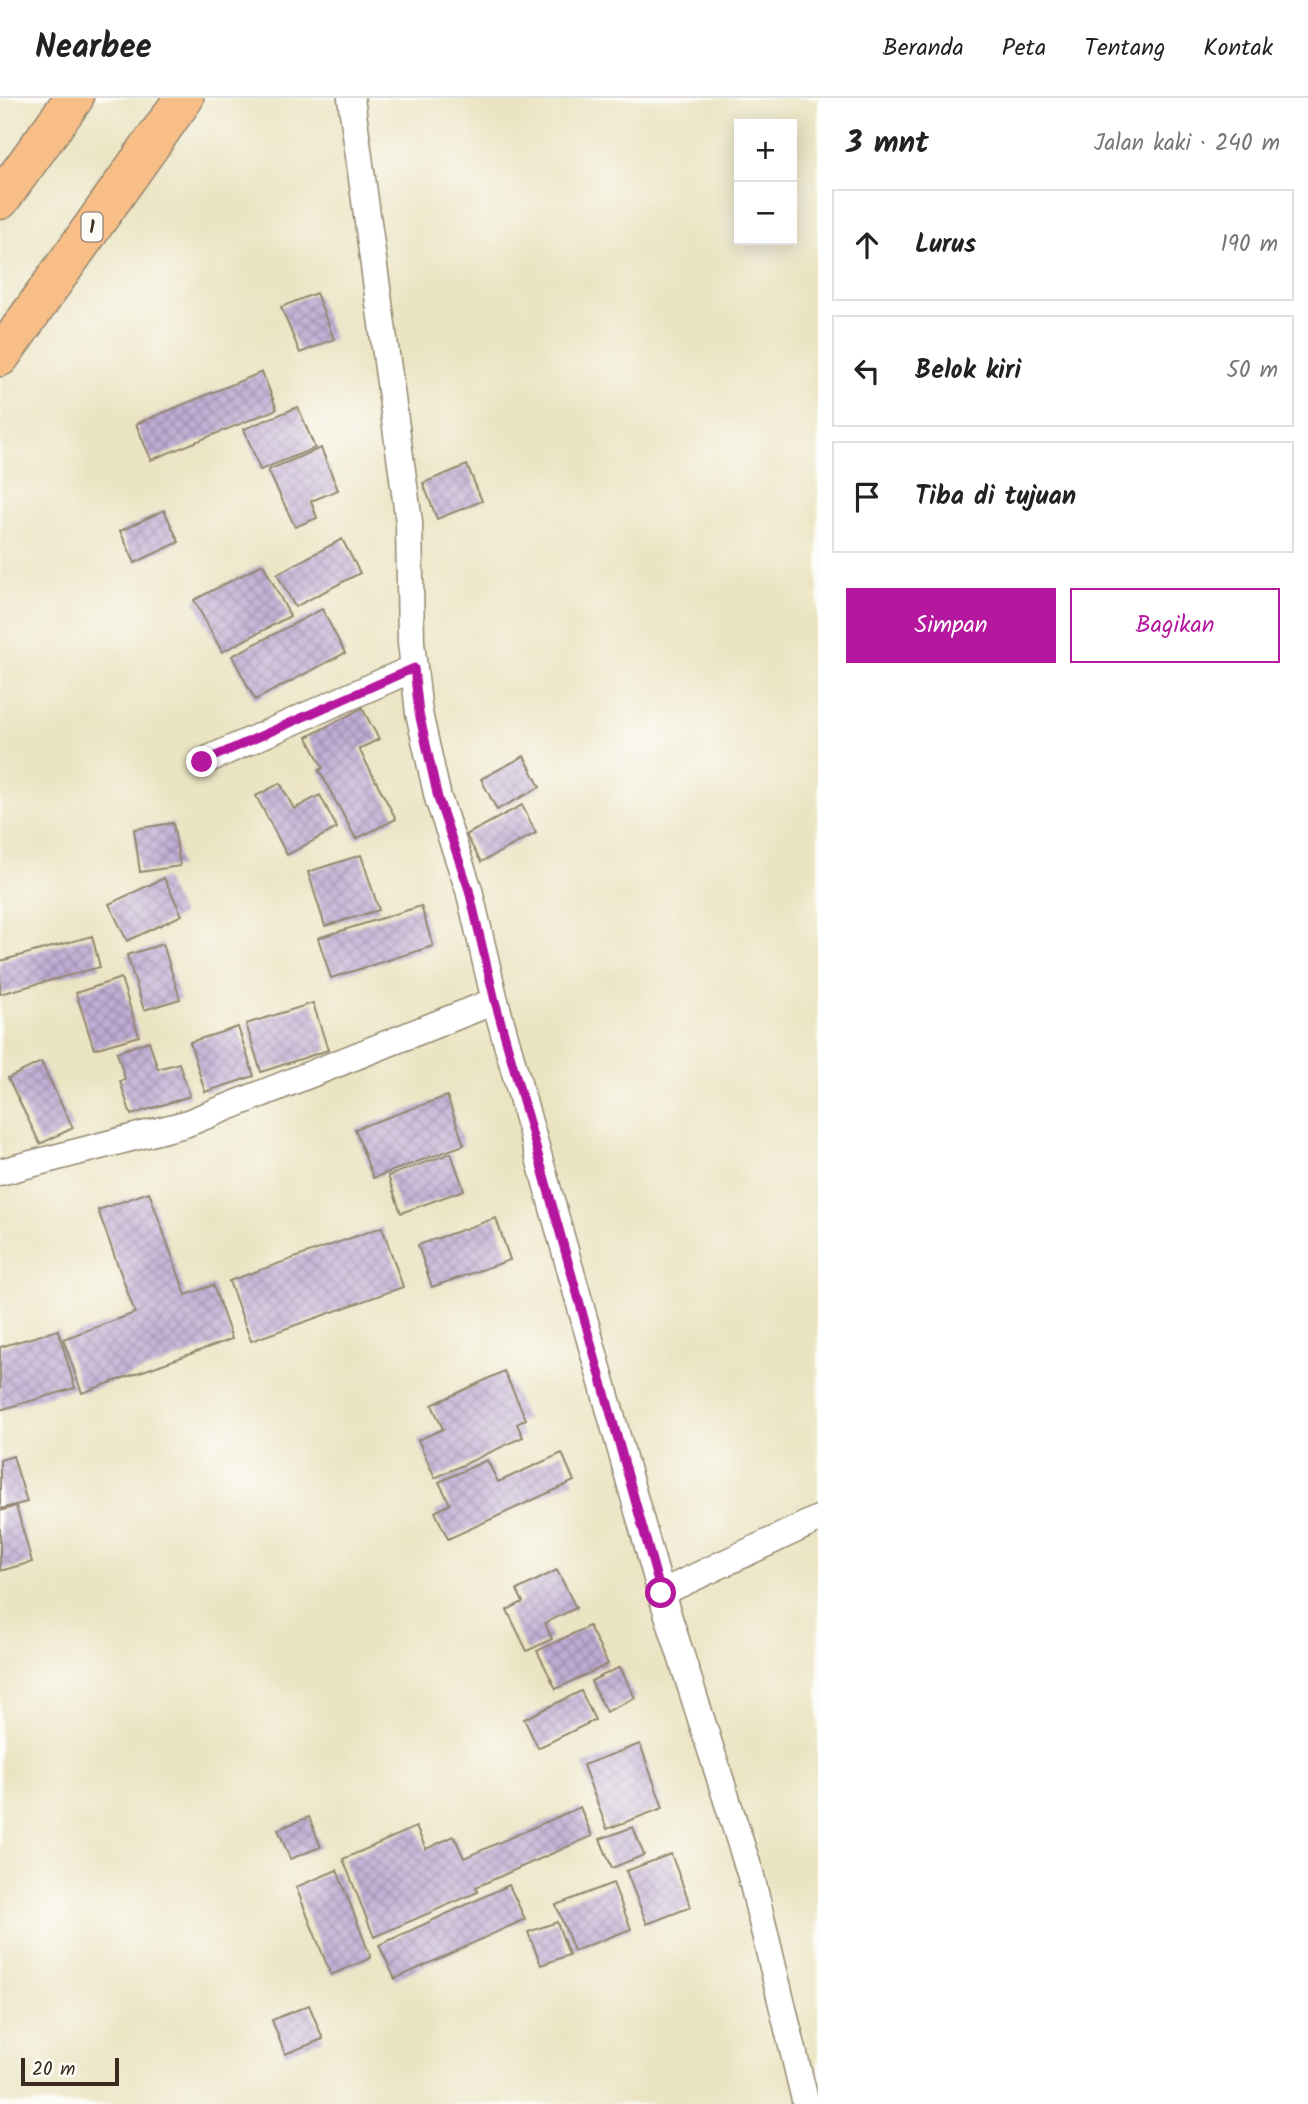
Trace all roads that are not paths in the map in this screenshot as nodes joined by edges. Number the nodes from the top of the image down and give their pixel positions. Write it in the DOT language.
graph roads {
  1 [pos="74,98"];
  2 [pos="184,98"];
  3 [pos="351,98"];
  4 [pos="0,200"];
  5 [pos="0,357"];
  6 [pos="414,668"];
  7 [pos="202,762"];
  8 [pos="495,1001"];
  9 [pos="0,1172"];
  10 [pos="818,1520"];
  11 [pos="661,1593"];
  12 [pos="806,2104"];
  1 -- 4 [label="highway"];
  2 -- 5 [label="highway, 1"];
  3 -- 6 [label="street"];
  6 -- 7 [label="street"];
  6 -- 8 [label="street"];
  8 -- 9 [label="street"];
  8 -- 11 [label="street"];
  10 -- 11 [label="street"];
  11 -- 12 [label="street"];
}
